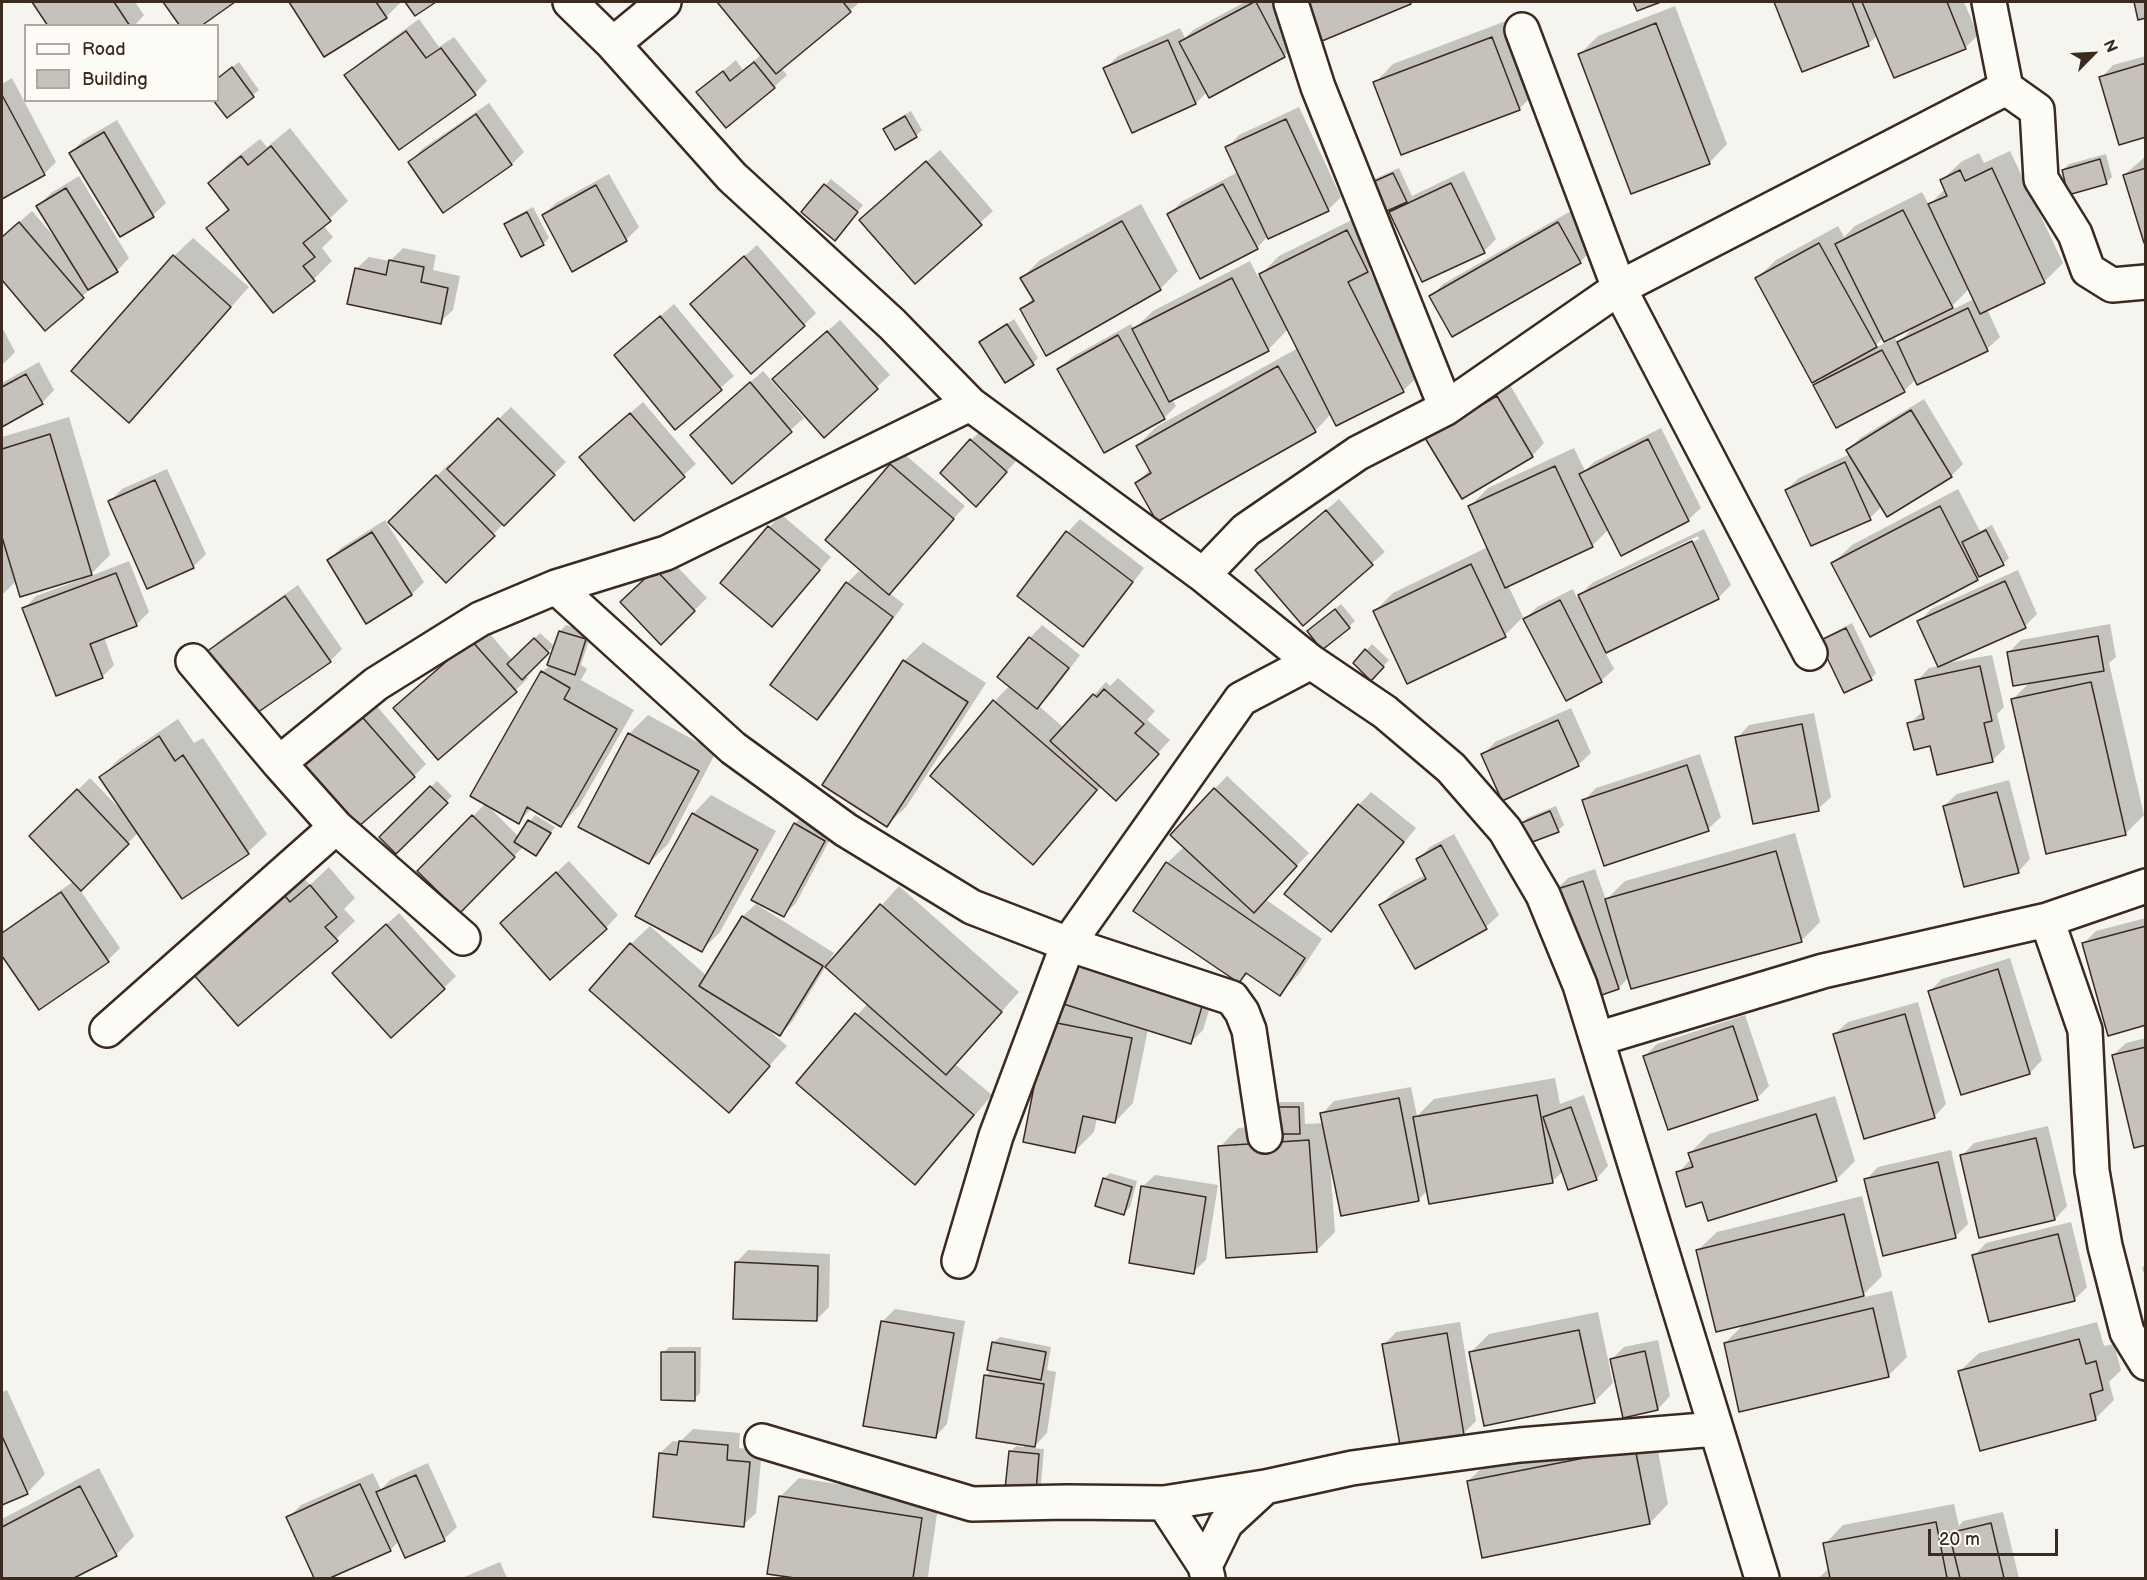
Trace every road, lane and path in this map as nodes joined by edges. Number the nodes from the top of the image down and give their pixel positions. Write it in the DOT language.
graph roads {
  1 [pos="570,2"];
  2 [pos="664,2"];
  3 [pos="1989,2"];
  4 [pos="1291,3"];
  5 [pos="1522,30"];
  6 [pos="613,44"];
  7 [pos="2006,88"];
  8 [pos="2145,282"];
  9 [pos="1619,288"];
  10 [pos="970,404"];
  11 [pos="1446,408"];
  12 [pos="1203,575"];
  13 [pos="556,587"];
  14 [pos="1810,653"];
  15 [pos="193,661"];
  16 [pos="1311,662"];
  17 [pos="279,763"];
  18 [pos="336,827"];
  19 [pos="2145,886"];
  20 [pos="2047,920"];
  21 [pos="463,938"];
  22 [pos="1068,944"];
  23 [pos="107,1030"];
  24 [pos="1597,1039"];
  25 [pos="1265,1136"];
  26 [pos="959,1261"];
  27 [pos="2145,1363"];
  28 [pos="1716,1429"];
  29 [pos="762,1441"];
  30 [pos="1265,1487"];
  31 [pos="1164,1503"];
  32 [pos="1207,1572"];
  33 [pos="1762,1578"];
  1 -- 6 [label="street"];
  2 -- 6 [label="street"];
  3 -- 7 [label="street"];
  4 -- 11 [label="street"];
  5 -- 9 [label="street"];
  6 -- 10 [label="street"];
  7 -- 8 [label="street"];
  7 -- 9 [label="street"];
  9 -- 11 [label="street"];
  9 -- 14 [label="street"];
  10 -- 12 [label="street"];
  10 -- 13 [label="street"];
  11 -- 12 [label="street"];
  12 -- 16 [label="street"];
  13 -- 17 [label="street"];
  13 -- 22 [label="street"];
  15 -- 17 [label="street"];
  16 -- 22 [label="street"];
  16 -- 24 [label="street"];
  17 -- 18 [label="street"];
  18 -- 21 [label="street"];
  18 -- 23 [label="street"];
  19 -- 20 [label="street"];
  20 -- 24 [label="street"];
  20 -- 27 [label="street"];
  22 -- 25 [label="street"];
  22 -- 26 [label="street"];
  24 -- 28 [label="street"];
  28 -- 30 [label="street"];
  28 -- 33 [label="street"];
  29 -- 31 [label="street"];
  30 -- 31 [label="street"];
  30 -- 32 [label="street"];
  31 -- 32 [label="street"];
}
